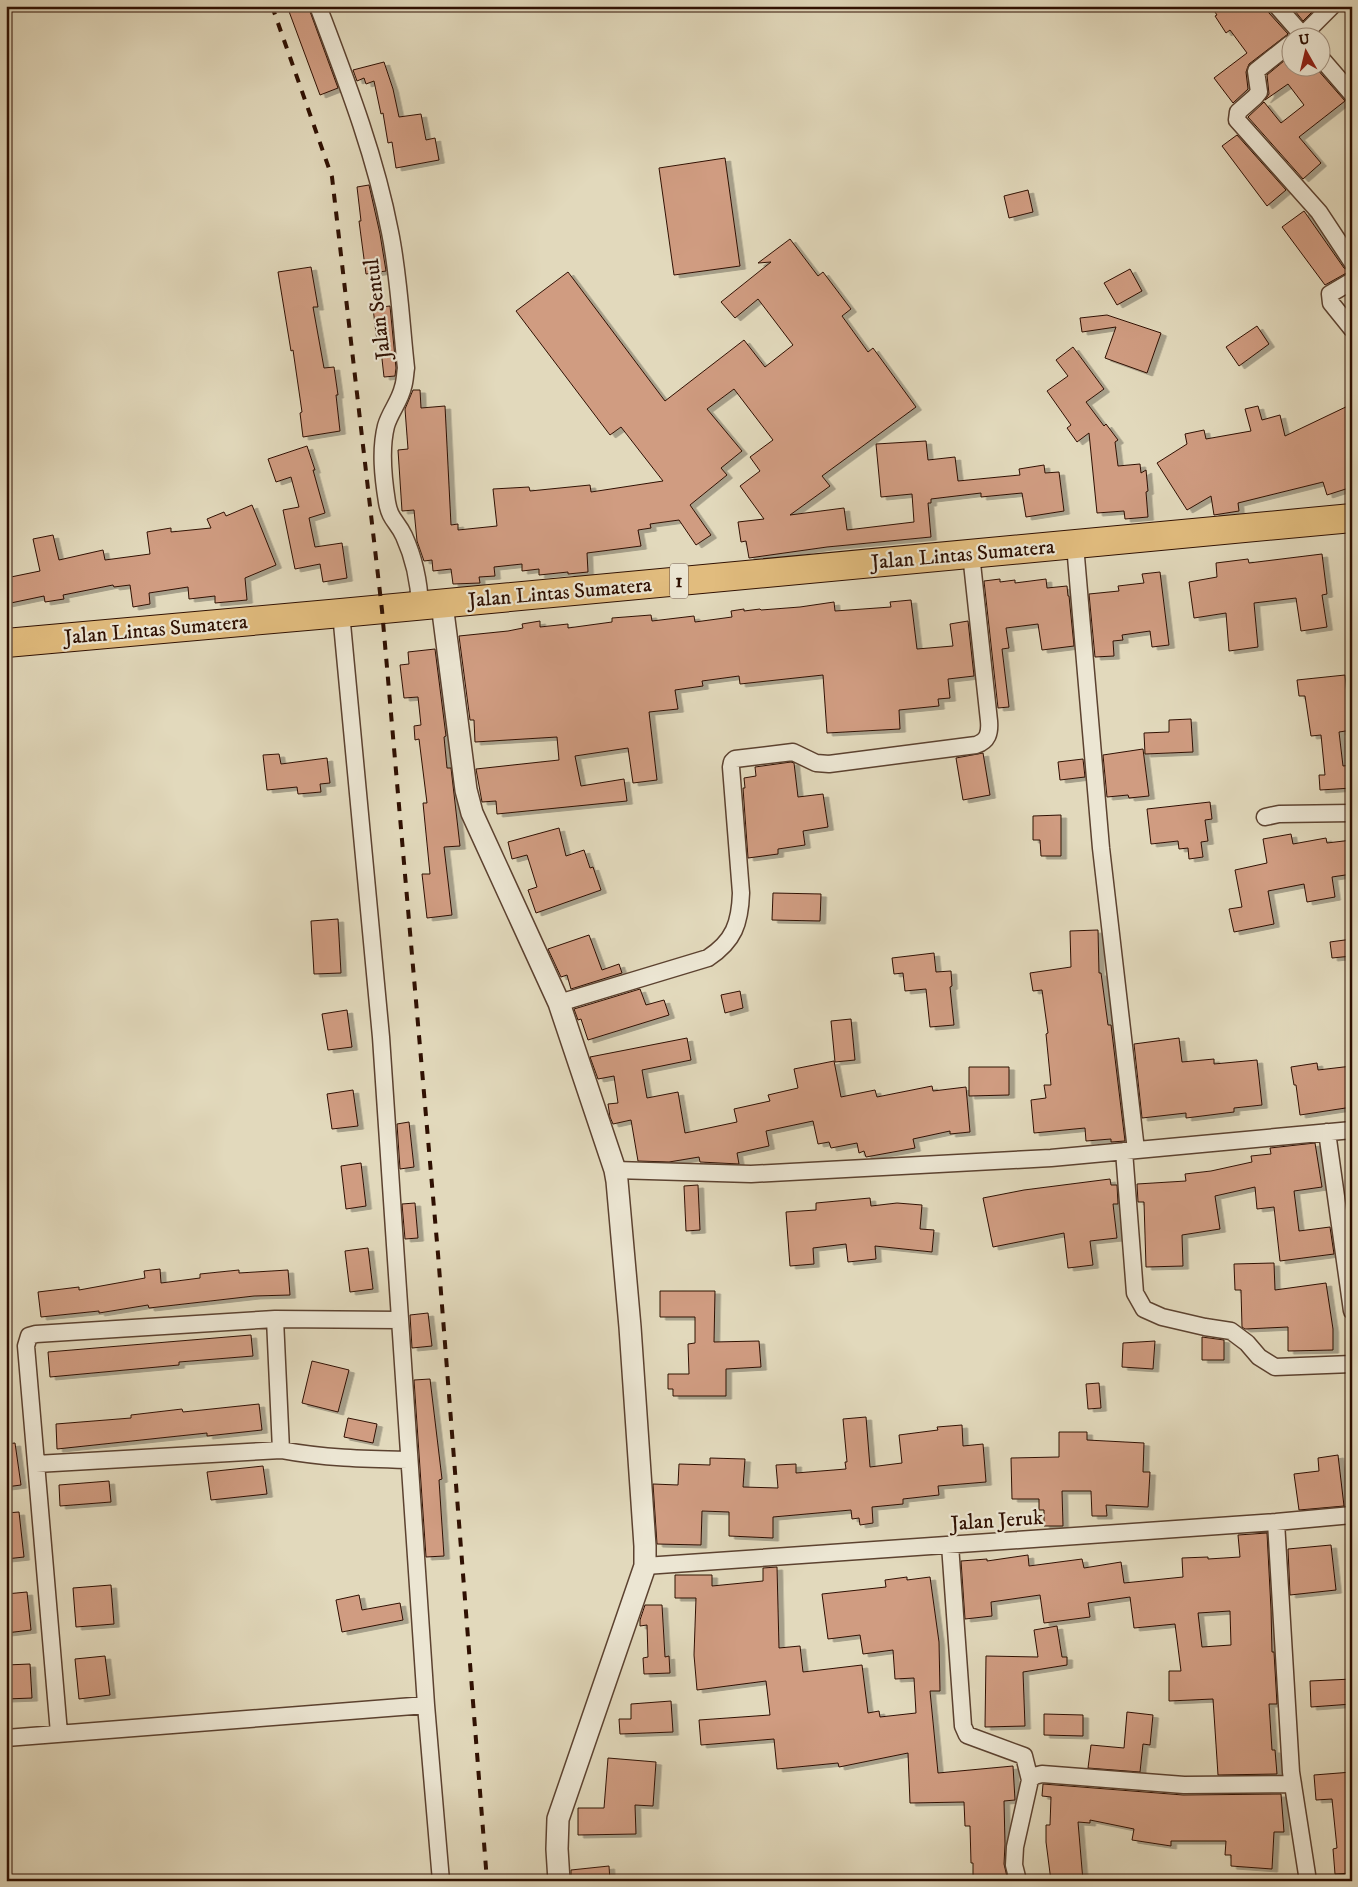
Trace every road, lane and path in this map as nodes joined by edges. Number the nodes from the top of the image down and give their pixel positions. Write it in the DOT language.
graph roads {
  1 [pos="318,6"];
  2 [pos="1277,6"];
  3 [pos="1332,6"];
  4 [pos="1292,28"];
  5 [pos="1310,28"];
  6 [pos="1280,53"];
  7 [pos="1330,68"];
  8 [pos="1352,94"];
  9 [pos="1352,262"];
  10 [pos="1352,280"];
  11 [pos="1352,329"];
  12 [pos="1352,518"];
  13 [pos="1074,545"];
  14 [pos="971,554"];
  15 [pos="431,605"];
  16 [pos="342,614"];
  17 [pos="6,643"];
  18 [pos="1352,813"];
  19 [pos="1265,816"];
  20 [pos="559,1003"];
  21 [pos="1352,1130"];
  22 [pos="1327,1132"];
  23 [pos="1130,1150"];
  24 [pos="615,1170"];
  25 [pos="1352,1312"];
  26 [pos="275,1319"];
  27 [pos="399,1320"];
  28 [pos="1352,1364"];
  29 [pos="280,1450"];
  30 [pos="408,1460"];
  31 [pos="36,1464"];
  32 [pos="1352,1515"];
  33 [pos="1276,1522"];
  34 [pos="950,1545"];
  35 [pos="644,1566"];
  36 [pos="426,1705"];
  37 [pos="59,1734"];
  38 [pos="6,1738"];
  39 [pos="1030,1780"];
  40 [pos="1293,1784"];
  41 [pos="441,1881"];
  42 [pos="558,1881"];
  43 [pos="1018,1881"];
  44 [pos="1308,1881"];
  1 -- 15 [label="street, Jalan Sentul"];
  2 -- 4 [label="street"];
  3 -- 5 [label="street"];
  6 -- 9 [label="street"];
  7 -- 8 [label="street"];
  10 -- 11 [label="street"];
  12 -- 13 [label="highway, Jalan Lintas Sumatera / 1"];
  13 -- 14 [label="highway, Jalan Lintas Sumatera / 1"];
  13 -- 23 [label="street"];
  14 -- 15 [label="highway, Jalan Lintas Sumatera / 1"];
  14 -- 20 [label="street"];
  15 -- 16 [label="highway, Jalan Lintas Sumatera / 1"];
  15 -- 20 [label="street"];
  16 -- 17 [label="highway, Jalan Lintas Sumatera / 1"];
  16 -- 27 [label="street"];
  18 -- 19 [label="street"];
  20 -- 24 [label="street"];
  21 -- 22 [label="street"];
  22 -- 23 [label="street"];
  22 -- 25 [label="street"];
  23 -- 24 [label="street"];
  23 -- 28 [label="street"];
  24 -- 35 [label="street"];
  26 -- 27 [label="street"];
  26 -- 29 [label="street"];
  26 -- 31 [label="street"];
  27 -- 30 [label="street"];
  29 -- 30 [label="street"];
  29 -- 31 [label="street"];
  30 -- 36 [label="street"];
  31 -- 37 [label="street"];
  32 -- 33 [label="street, Jalan Jeruk"];
  33 -- 34 [label="street, Jalan Jeruk"];
  33 -- 40 [label="street"];
  34 -- 35 [label="street, Jalan Jeruk"];
  34 -- 39 [label="street"];
  35 -- 42 [label="street"];
  36 -- 37 [label="street"];
  36 -- 41 [label="street"];
  37 -- 38 [label="street"];
  39 -- 40 [label="street"];
  39 -- 43 [label="street"];
  40 -- 44 [label="street"];
}
